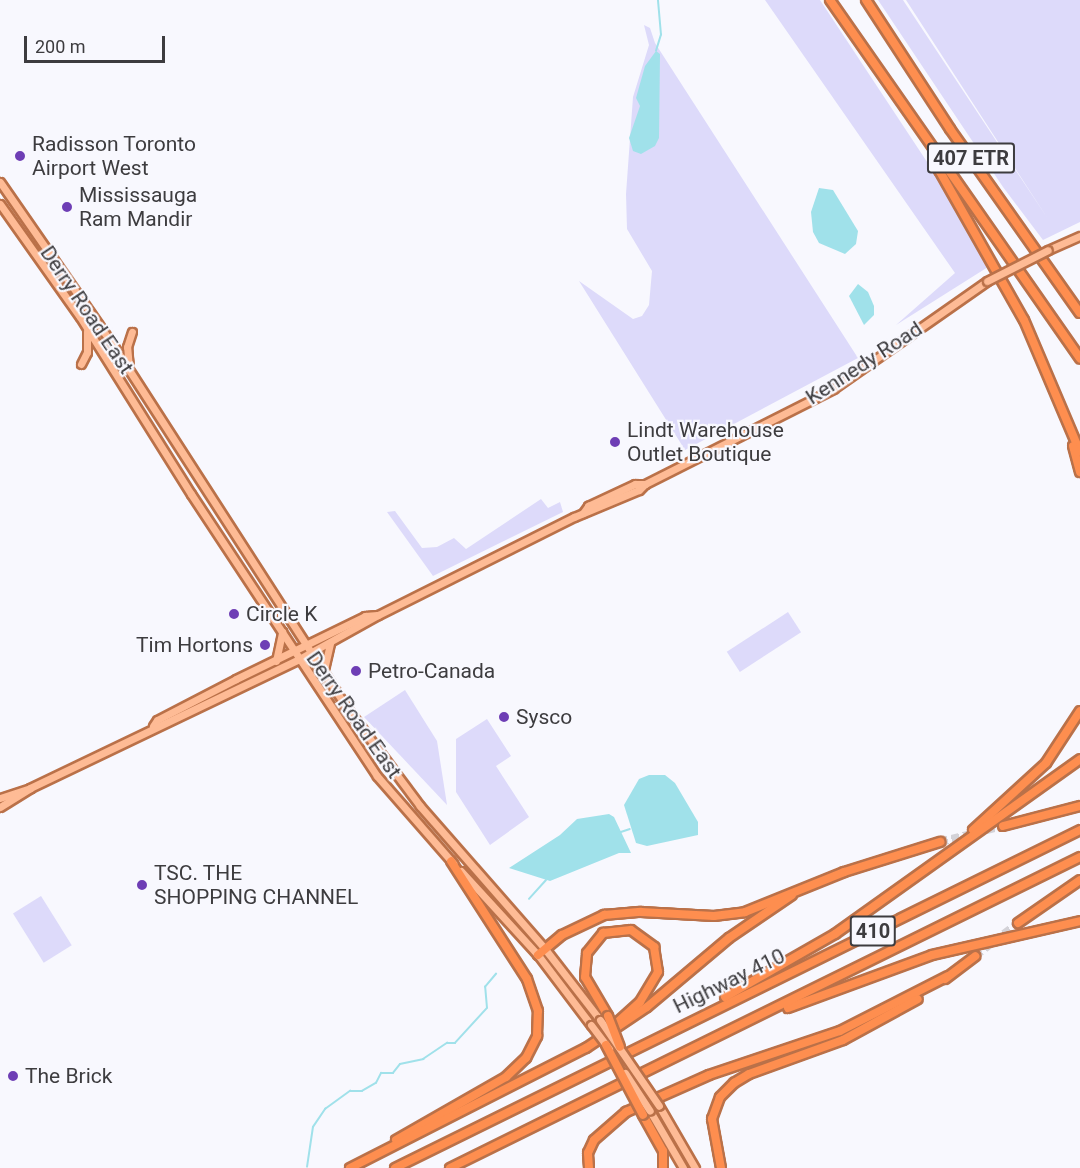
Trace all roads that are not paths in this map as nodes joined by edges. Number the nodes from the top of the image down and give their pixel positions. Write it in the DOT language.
graph roads {
  1 [pos="830,0"];
  2 [pos="866,0"];
  3 [pos="933,148"];
  4 [pos="0,182"];
  5 [pos="0,204"];
  6 [pos="1080,236"];
  7 [pos="55,262"];
  8 [pos="46,268"];
  9 [pos="77,292"];
  10 [pos="68,299"];
  11 [pos="1080,313"];
  12 [pos="87,328"];
  13 [pos="132,332"];
  14 [pos="1080,359"];
  15 [pos="81,364"];
  16 [pos="129,371"];
  17 [pos="1069,425"];
  18 [pos="1080,452"];
  19 [pos="1080,472"];
  20 [pos="378,615"];
  21 [pos="282,632"];
  22 [pos="330,643"];
  23 [pos="308,650"];
  24 [pos="297,655"];
  25 [pos="276,661"];
  26 [pos="323,674"];
  27 [pos="1080,711"];
  28 [pos="153,726"];
  29 [pos="1080,759"];
  30 [pos="30,788"];
  31 [pos="0,798"];
  32 [pos="1080,806"];
  33 [pos="0,807"];
  34 [pos="1003,826"];
  35 [pos="1080,830"];
  36 [pos="939,842"];
  37 [pos="951,850"];
  38 [pos="1080,857"];
  39 [pos="451,861"];
  40 [pos="1080,880"];
  41 [pos="792,895"];
  42 [pos="1080,919"];
  43 [pos="1018,923"];
  44 [pos="541,952"];
  45 [pos="975,956"];
  46 [pos="948,976"];
  47 [pos="604,1018"];
  48 [pos="742,1026"];
  49 [pos="665,1032"];
  50 [pos="606,1045"];
  51 [pos="620,1047"];
  52 [pos="586,1048"];
  53 [pos="646,1113"];
  54 [pos="343,1168"];
  55 [pos="350,1168"];
  56 [pos="395,1168"];
  57 [pos="450,1168"];
  58 [pos="589,1168"];
  59 [pos="663,1168"];
  60 [pos="682,1168"];
  61 [pos="695,1168"];
  62 [pos="721,1168"];
  1 -- 3 [label="highway, 407 ETR"];
  2 -- 11 [label="highway, 407 ETR"];
  3 -- 14 [label="highway, 407 ETR"];
  3 -- 17 [label="highway"];
  4 -- 7 [label="main road, Derry Road East"];
  5 -- 8 [label="main road, Derry Road East"];
  6 -- 20 [label="main road, Kennedy Road, bridge"];
  7 -- 8 [label="main road"];
  7 -- 9 [label="main road, Derry Road East"];
  8 -- 10 [label="main road, Derry Road East"];
  9 -- 10 [label="main road"];
  9 -- 16 [label="main road, Derry Road East"];
  10 -- 12 [label="main road, Derry Road East"];
  12 -- 15 [label="main road"];
  12 -- 21 [label="main road, Derry Road East"];
  13 -- 16 [label="main road"];
  16 -- 23 [label="main road, Derry Road East"];
  17 -- 18 [label="highway"];
  17 -- 19 [label="highway"];
  20 -- 22 [label="main road, Kennedy Road"];
  20 -- 23 [label="main road, Kennedy Road"];
  21 -- 24 [label="main road, Derry Road East"];
  21 -- 25 [label="main road"];
  22 -- 23 [label="main road, Kennedy Road"];
  22 -- 26 [label="main road"];
  23 -- 24 [label="main road, Kennedy Road"];
  23 -- 26 [label="main road, Derry Road East"];
  24 -- 25 [label="main road, Kennedy Road"];
  24 -- 28 [label="main road, Kennedy Road"];
  24 -- 39 [label="main road, Derry Road East"];
  25 -- 28 [label="main road, Kennedy Road"];
  26 -- 44 [label="main road, Derry Road East"];
  27 -- 37 [label="highway"];
  28 -- 30 [label="main road, Kennedy Road"];
  29 -- 37 [label="highway"];
  30 -- 31 [label="main road, Kennedy Road"];
  30 -- 33 [label="main road, Kennedy Road"];
  32 -- 34 [label="highway"];
  35 -- 49 [label="highway, Highway 410 / 410"];
  36 -- 41 [label="highway"];
  37 -- 49 [label="highway"];
  38 -- 48 [label="highway, 410"];
  39 -- 44 [label="main road, Derry Road East"];
  39 -- 54 [label="highway"];
  40 -- 43 [label="highway"];
  41 -- 44 [label="highway"];
  41 -- 52 [label="highway"];
  42 -- 48 [label="highway"];
  44 -- 47 [label="main road, Derry Road East"];
  44 -- 50 [label="main road, Derry Road East, bridge"];
  45 -- 46 [label="highway"];
  46 -- 58 [label="highway"];
  46 -- 62 [label="highway"];
  47 -- 51 [label="highway, bridge"];
  47 -- 52 [label="highway"];
  48 -- 57 [label="highway, 410"];
  49 -- 56 [label="highway, Highway 410 / 410"];
  50 -- 53 [label="highway, bridge"];
  51 -- 61 [label="main road, bridge"];
  52 -- 55 [label="highway"];
  53 -- 59 [label="highway"];
  53 -- 60 [label="main road"];
}
